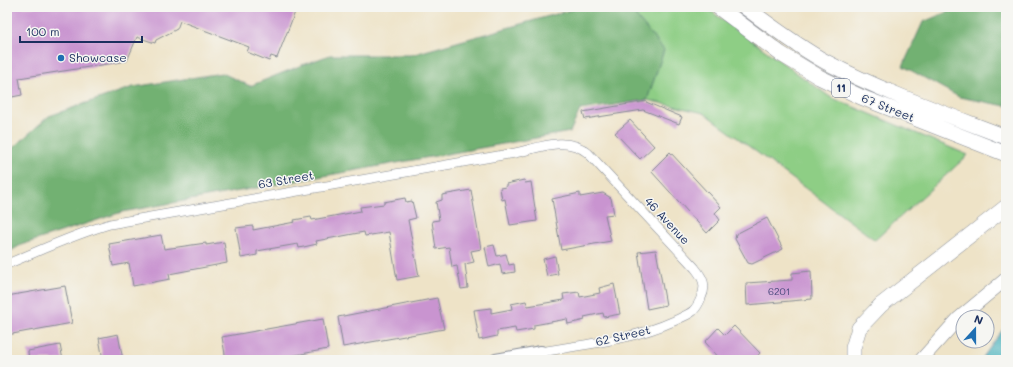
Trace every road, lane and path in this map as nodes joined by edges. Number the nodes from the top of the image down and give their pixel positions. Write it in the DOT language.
graph roads {
  1 [pos="718,7"];
  2 [pos="745,7"];
  3 [pos="1002,135"];
  4 [pos="574,145"];
  5 [pos="1005,154"];
  6 [pos="1006,208"];
  7 [pos="7,264"];
  8 [pos="1006,279"];
  9 [pos="678,319"];
  10 [pos="541,356"];
  11 [pos="496,360"];
  12 [pos="853,360"];
  13 [pos="921,360"];
  1 -- 5 [label="main road, 67 Street / 11"];
  2 -- 3 [label="main road, 67 Street / 11"];
  4 -- 7 [label="street, 63 Street"];
  4 -- 9 [label="street, 46 Avenue"];
  6 -- 12 [label="main road"];
  8 -- 13 [label="main road"];
  9 -- 10 [label="street, 62 Street"];
  10 -- 11 [label="street, 62 Street"];
}
